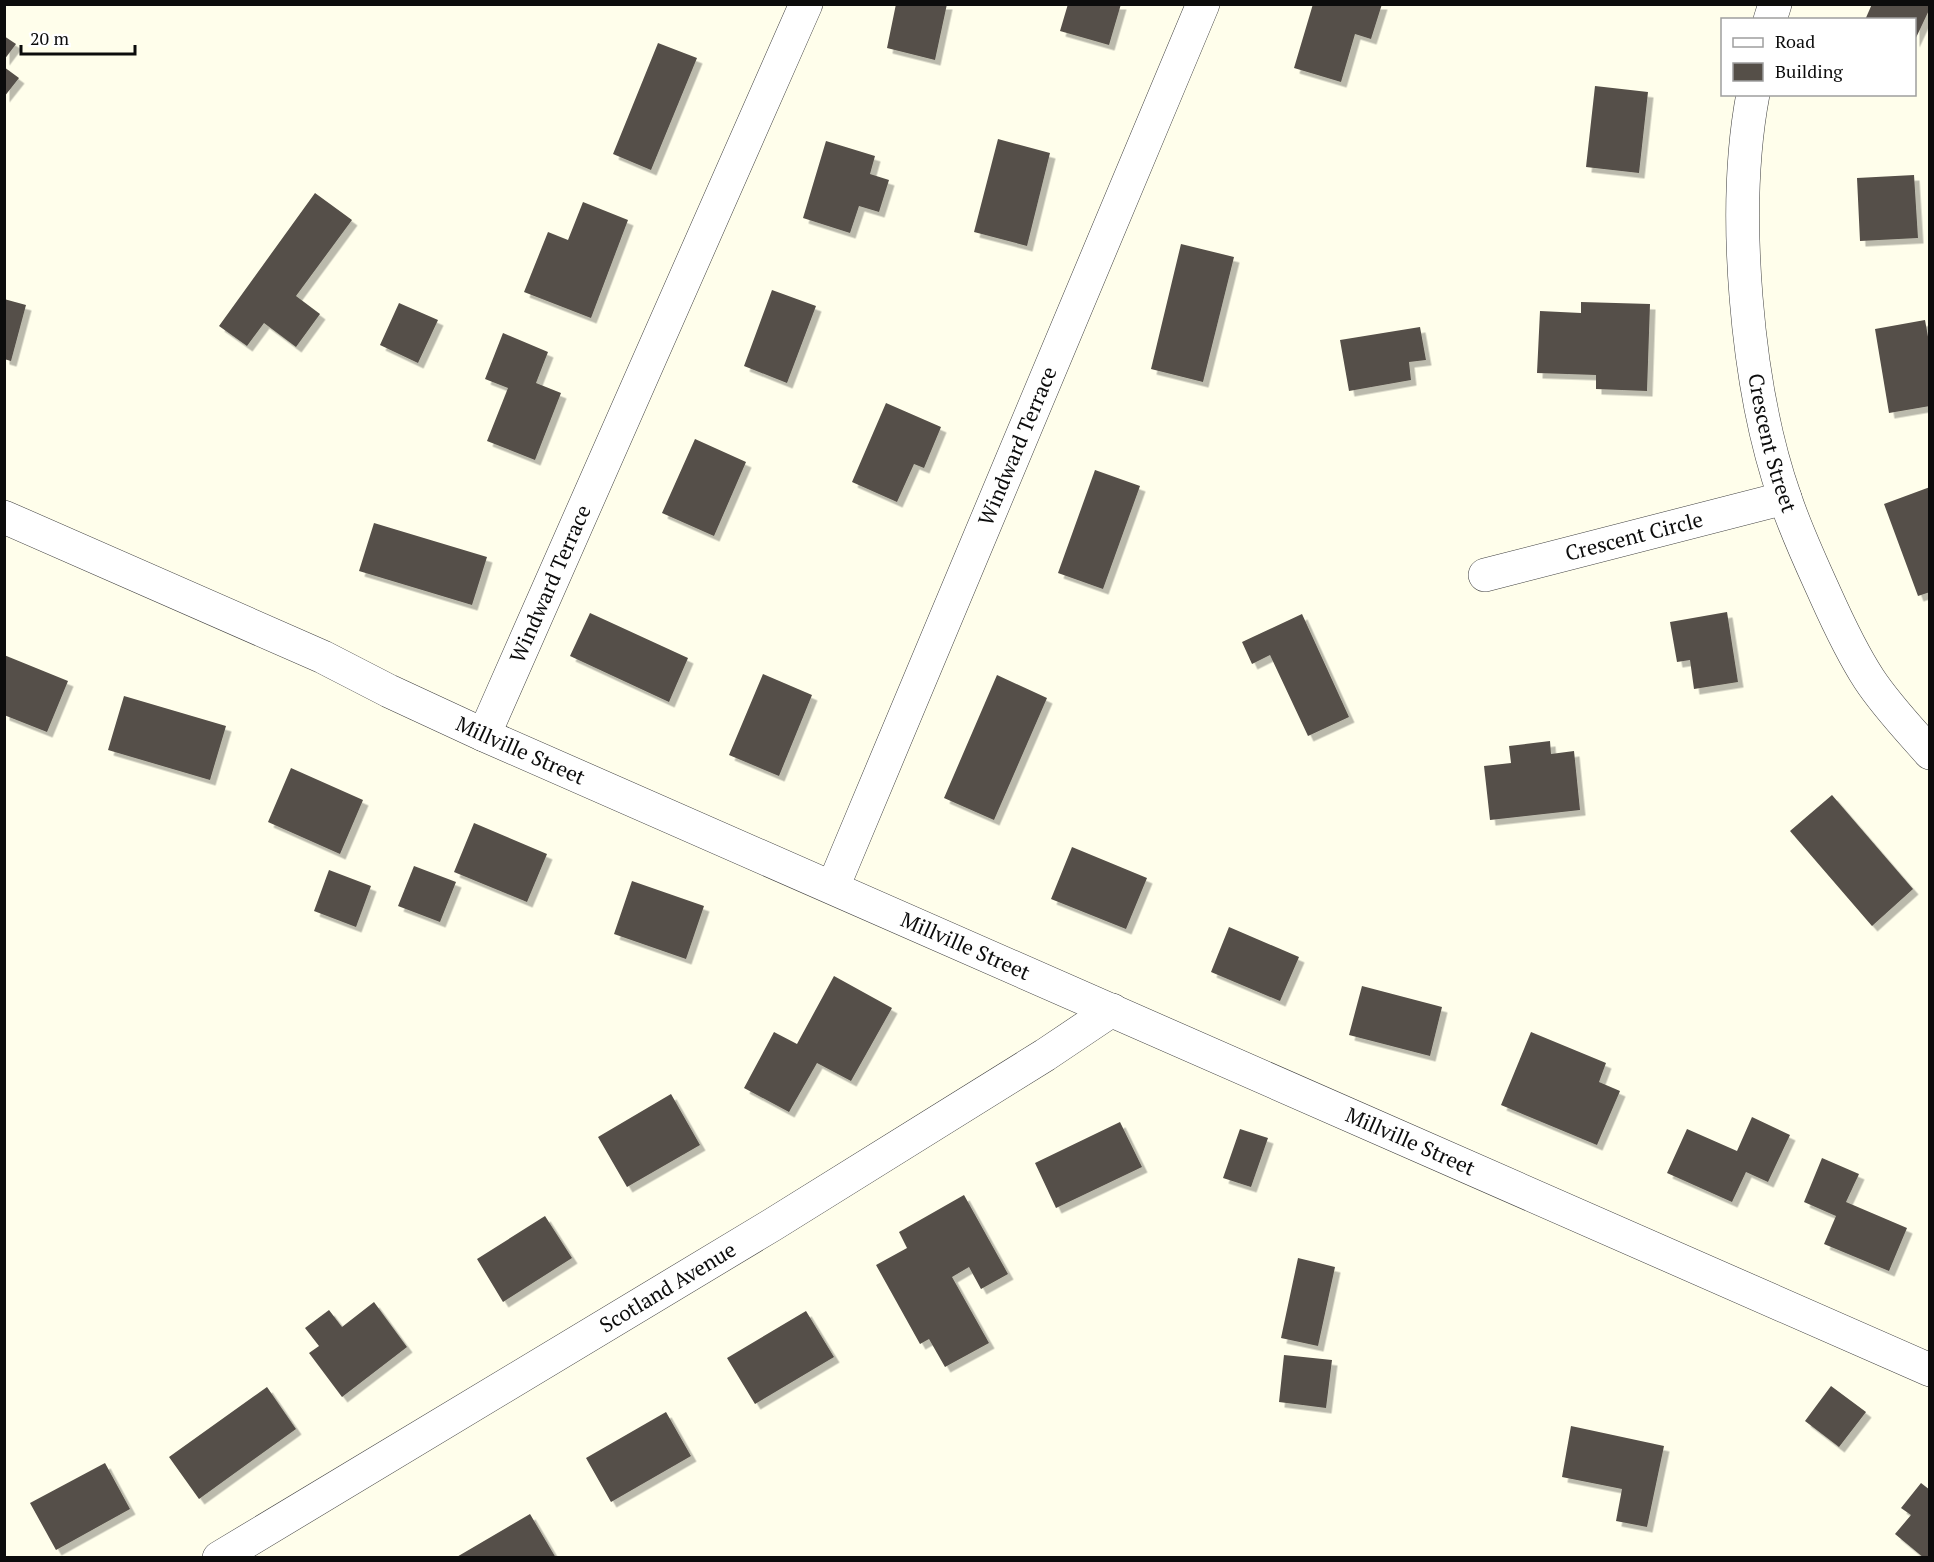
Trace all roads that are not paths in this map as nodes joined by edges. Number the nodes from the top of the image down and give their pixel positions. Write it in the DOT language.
graph roads {
  1 [pos="806,4"];
  2 [pos="1203,4"];
  3 [pos="1753,96"];
  4 [pos="1785,498"];
  5 [pos="4,517"];
  6 [pos="1485,575"];
  7 [pos="484,735"];
  8 [pos="1929,753"];
  9 [pos="833,887"];
  10 [pos="1112,1010"];
  11 [pos="1929,1370"];
  12 [pos="219,1557"];
  1 -- 7 [label="street, Windward Terrace"];
  2 -- 9 [label="street, Windward Terrace"];
  3 -- 4 [label="street, Crescent Street"];
  4 -- 6 [label="street, Crescent Circle"];
  4 -- 8 [label="street, Crescent Street"];
  5 -- 7 [label="street, Millville Street"];
  7 -- 9 [label="street, Millville Street"];
  9 -- 10 [label="street, Millville Street"];
  10 -- 11 [label="street, Millville Street"];
  10 -- 12 [label="street, Scotland Avenue"];
}
